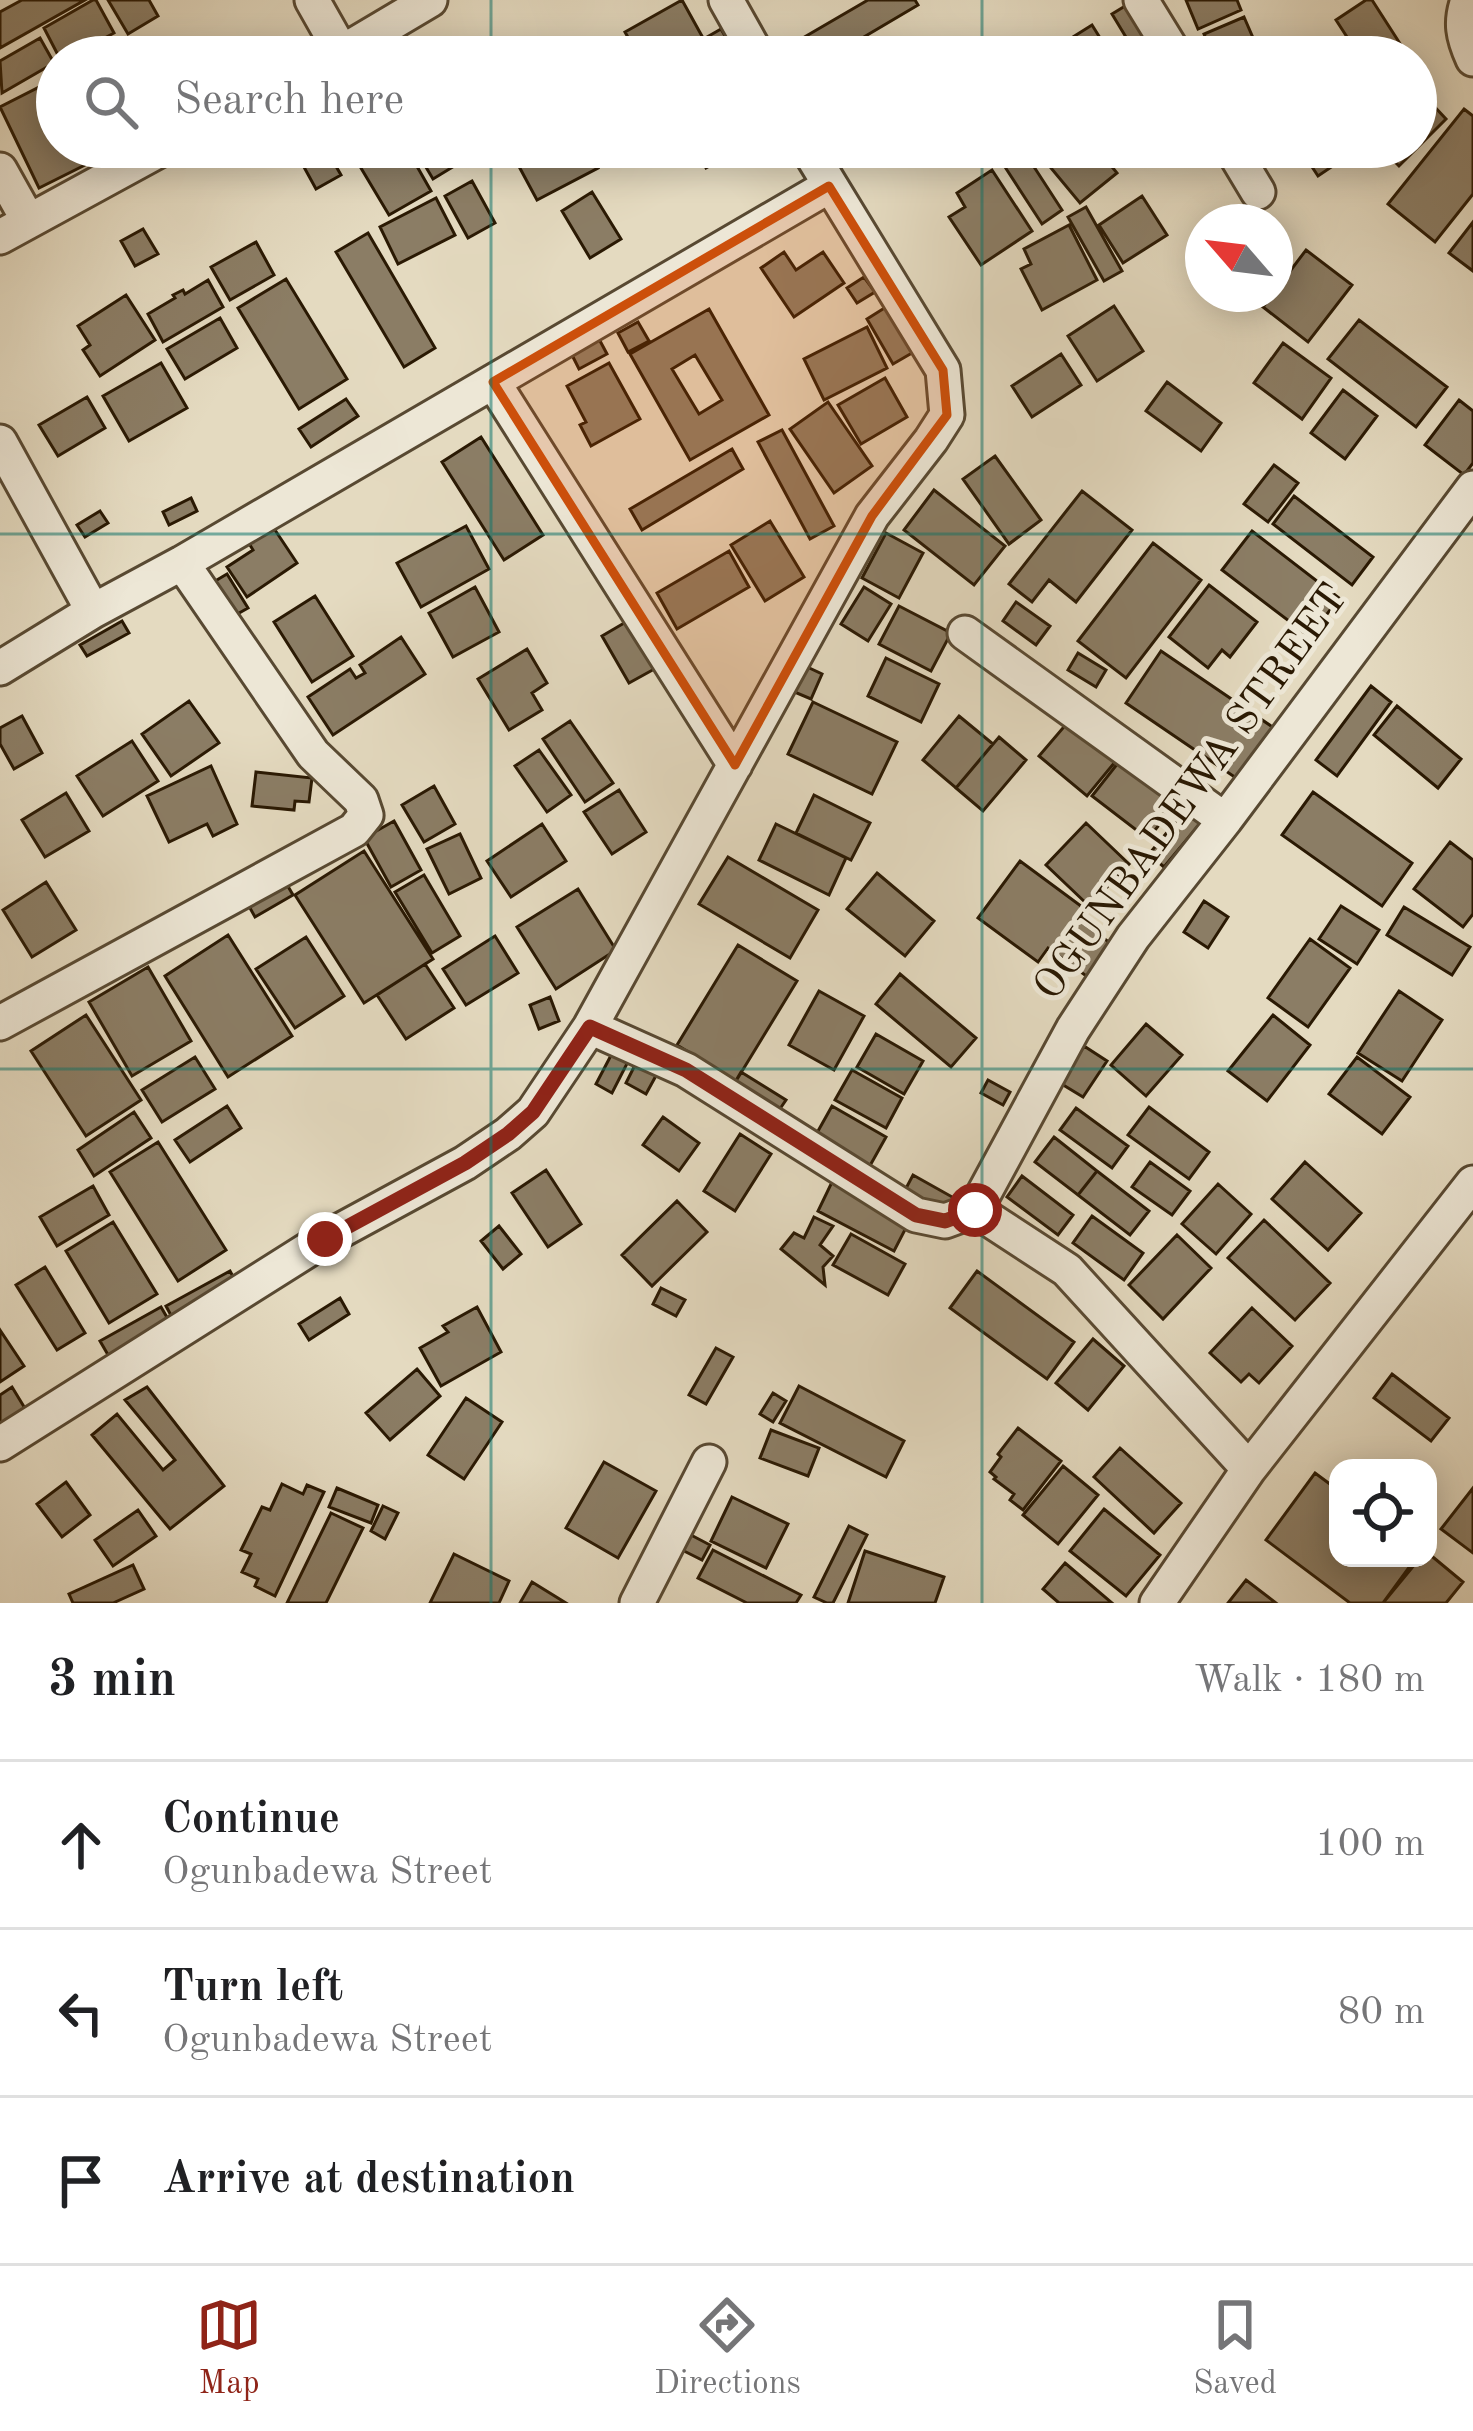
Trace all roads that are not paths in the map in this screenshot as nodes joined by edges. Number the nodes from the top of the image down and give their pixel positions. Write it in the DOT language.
graph roads {
  1 [pos="312,0"];
  2 [pos="430,0"];
  3 [pos="726,0"];
  4 [pos="1141,0"];
  5 [pos="1468,0"];
  6 [pos="329,36"];
  7 [pos="370,36"];
  8 [pos="746,36"];
  9 [pos="1163,36"];
  10 [pos="1473,59"];
  11 [pos="126,168"];
  12 [pos="819,168"];
  13 [pos="1244,168"];
  14 [pos="0,170"];
  15 [pos="829,186"];
  16 [pos="1258,192"];
  17 [pos="14,228"];
  18 [pos="493,382"];
  19 [pos="0,442"];
  20 [pos="1473,488"];
  21 [pos="182,563"];
  22 [pos="93,611"];
  23 [pos="964,633"];
  24 [pos="0,668"];
  25 [pos="735,765"];
  26 [pos="1225,820"];
  27 [pos="0,1023"];
  28 [pos="590,1027"];
  29 [pos="1473,1183"];
  30 [pos="975,1210"];
  31 [pos="0,1444"];
  32 [pos="709,1462"];
  33 [pos="1250,1469"];
  34 [pos="637,1603"];
  35 [pos="1157,1603"];
  1 -- 6 [label="street"];
  2 -- 7 [label="street"];
  3 -- 8 [label="street"];
  4 -- 9 [label="street"];
  5 -- 10 [label="street"];
  11 -- 17 [label="street"];
  12 -- 15 [label="street"];
  13 -- 16 [label="street"];
  14 -- 17 [label="street"];
  15 -- 18 [label="street"];
  15 -- 25 [label="street"];
  18 -- 21 [label="street"];
  18 -- 25 [label="street"];
  19 -- 22 [label="street"];
  20 -- 26 [label="street, OGUNBADEWA STREET"];
  21 -- 22 [label="street"];
  21 -- 27 [label="street"];
  22 -- 24 [label="street"];
  23 -- 26 [label="street"];
  25 -- 28 [label="street"];
  26 -- 30 [label="street, OGUNBADEWA STREET"];
  28 -- 30 [label="street"];
  28 -- 31 [label="street"];
  29 -- 33 [label="street"];
  30 -- 33 [label="street"];
  32 -- 34 [label="street"];
  33 -- 35 [label="street"];
}
